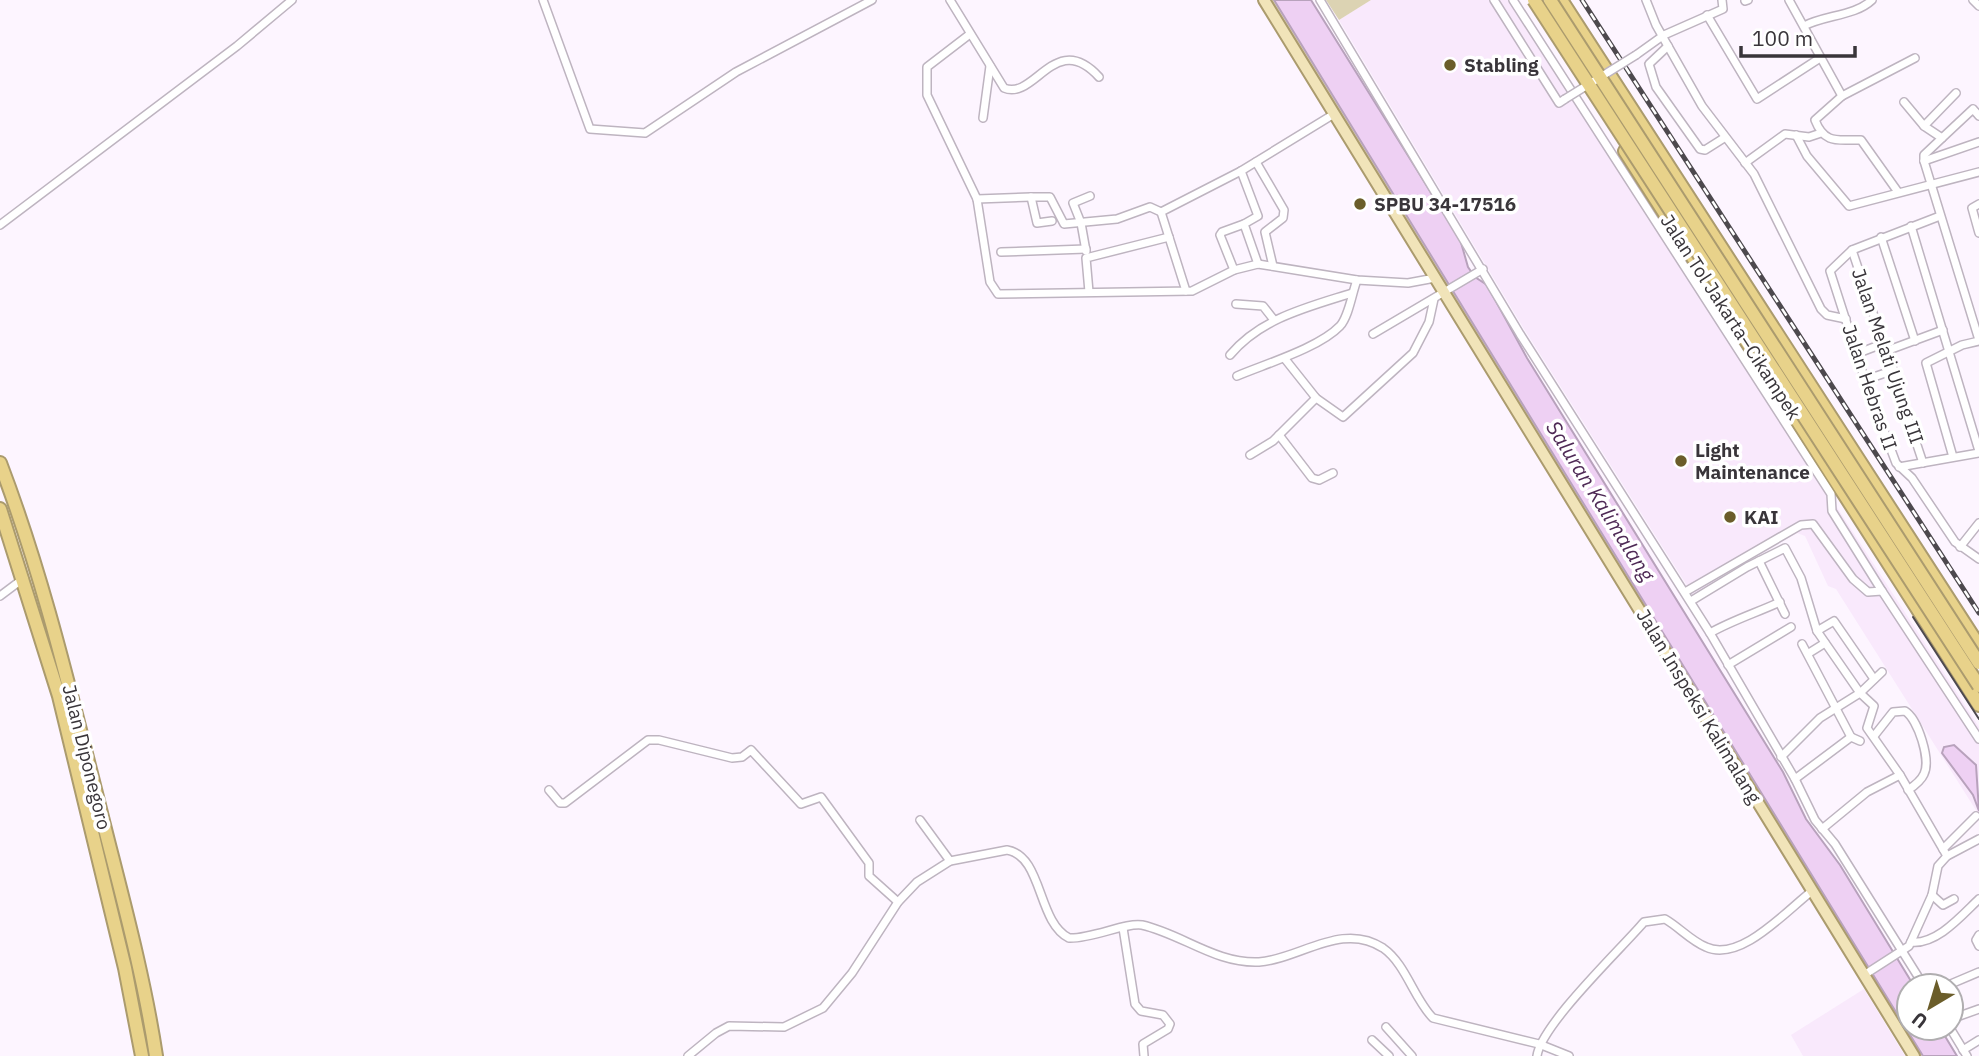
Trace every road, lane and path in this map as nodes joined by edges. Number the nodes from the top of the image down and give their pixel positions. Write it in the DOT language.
graph roads {
  1 [pos="292,0"];
  2 [pos="543,0"];
  3 [pos="872,0"];
  4 [pos="950,0"];
  5 [pos="1264,0"];
  6 [pos="1320,0"];
  7 [pos="1494,0"];
  8 [pos="1513,0"];
  9 [pos="1528,0"];
  10 [pos="1534,0"];
  11 [pos="1550,0"];
  12 [pos="1561,0"];
  13 [pos="1722,0"];
  14 [pos="1789,0"];
  15 [pos="1872,0"];
  16 [pos="1973,0"];
  17 [pos="1648,1"];
  18 [pos="1979,6"];
  19 [pos="1707,15"];
  20 [pos="1804,26"];
  21 [pos="970,34"];
  22 [pos="1664,36"];
  23 [pos="1668,46"];
  24 [pos="1820,58"];
  25 [pos="1915,58"];
  26 [pos="990,66"];
  27 [pos="1099,77"];
  28 [pos="1956,93"];
  29 [pos="1842,96"];
  30 [pos="1904,102"];
  31 [pos="1334,114"];
  32 [pos="1979,116"];
  33 [pos="983,118"];
  34 [pos="1924,126"];
  35 [pos="1821,133"];
  36 [pos="1796,135"];
  37 [pos="1724,138"];
  38 [pos="1942,138"];
  39 [pos="1979,142"];
  40 [pos="1924,161"];
  41 [pos="1256,162"];
  42 [pos="1745,163"];
  43 [pos="1241,171"];
  44 [pos="1979,172"];
  45 [pos="1931,187"];
  46 [pos="1898,192"];
  47 [pos="1031,197"];
  48 [pos="1090,197"];
  49 [pos="977,199"];
  50 [pos="1975,206"];
  51 [pos="1161,212"];
  52 [pos="1940,216"];
  53 [pos="1052,221"];
  54 [pos="1081,223"];
  55 [pos="1244,224"];
  56 [pos="0,225"];
  57 [pos="1911,226"];
  58 [pos="1979,233"];
  59 [pos="1169,237"];
  60 [pos="1881,237"];
  61 [pos="1086,249"];
  62 [pos="1852,250"];
  63 [pos="1001,253"];
  64 [pos="1086,258"];
  65 [pos="1258,264"];
  66 [pos="1273,266"];
  67 [pos="1234,270"];
  68 [pos="1480,271"];
  69 [pos="1435,278"];
  70 [pos="1357,280"];
  71 [pos="1186,291"];
  72 [pos="1089,292"];
  73 [pos="1447,292"];
  74 [pos="1352,293"];
  75 [pos="1434,299"];
  76 [pos="1236,304"];
  77 [pos="1846,319"];
  78 [pos="1274,320"];
  79 [pos="1977,328"];
  80 [pos="1943,330"];
  81 [pos="1374,334"];
  82 [pos="1979,340"];
  83 [pos="1915,341"];
  84 [pos="1884,348"];
  85 [pos="1951,352"];
  86 [pos="1856,354"];
  87 [pos="1230,355"];
  88 [pos="1285,359"];
  89 [pos="1894,370"];
  90 [pos="1237,376"];
  91 [pos="1865,380"];
  92 [pos="1316,398"];
  93 [pos="1279,435"];
  94 [pos="1979,452"];
  95 [pos="1250,455"];
  96 [pos="1953,457"];
  97 [pos="0,463"];
  98 [pos="1923,463"];
  99 [pos="1899,467"];
  100 [pos="1333,473"];
  101 [pos="3,477"];
  102 [pos="0,509"];
  103 [pos="1979,523"];
  104 [pos="1960,547"];
  105 [pos="1979,559"];
  106 [pos="1759,561"];
  107 [pos="24,578"];
  108 [pos="1882,591"];
  109 [pos="1685,592"];
  110 [pos="0,596"];
  111 [pos="1691,601"];
  112 [pos="1780,602"];
  113 [pos="1785,614"];
  114 [pos="1791,627"];
  115 [pos="1817,631"];
  116 [pos="1710,633"];
  117 [pos="1825,643"];
  118 [pos="1802,644"];
  119 [pos="1979,646"];
  120 [pos="1809,653"];
  121 [pos="1979,663"];
  122 [pos="1728,665"];
  123 [pos="1882,672"];
  124 [pos="1874,678"];
  125 [pos="1979,686"];
  126 [pos="1860,692"];
  127 [pos="1979,705"];
  128 [pos="1833,707"];
  129 [pos="1871,733"];
  130 [pos="1851,737"];
  131 [pos="1979,738"];
  132 [pos="1860,741"];
  133 [pos="1781,757"];
  134 [pos="1900,775"];
  135 [pos="1795,779"];
  136 [pos="549,790"];
  137 [pos="1908,790"];
  138 [pos="1976,816"];
  139 [pos="920,820"];
  140 [pos="1822,829"];
  141 [pos="1979,839"];
  142 [pos="1945,853"];
  143 [pos="950,860"];
  144 [pos="1812,891"];
  145 [pos="1932,895"];
  146 [pos="1954,899"];
  147 [pos="1979,899"];
  148 [pos="898,902"];
  149 [pos="1124,928"];
  150 [pos="1979,935"];
  151 [pos="1911,942"];
  152 [pos="1979,946"];
  153 [pos="1900,954"];
  154 [pos="1914,972"];
  155 [pos="1866,974"];
  156 [pos="1385,1027"];
  157 [pos="1372,1040"];
  158 [pos="1979,1040"];
  159 [pos="1539,1044"];
  160 [pos="1965,1053"];
  161 [pos="142,1056"];
  162 [pos="156,1056"];
  163 [pos="688,1056"];
  164 [pos="1144,1056"];
  165 [pos="1389,1056"];
  166 [pos="1412,1056"];
  167 [pos="1537,1056"];
  168 [pos="1569,1056"];
  169 [pos="1914,1056"];
  1 -- 56 [label="street"];
  2 -- 3 [label="street"];
  4 -- 21 [label="street"];
  5 -- 31 [label="main road, Jalan Inspeksi Kalimalang"];
  6 -- 68 [label="street"];
  7 -- 22 [label="street, bridge"];
  8 -- 108 [label="street"];
  9 -- 127 [label="highway, Jalan Tol Jakarta–Cikampek"];
  10 -- 125 [label="highway, bridge"];
  11 -- 121 [label="highway, bridge"];
  12 -- 119 [label="highway, Jalan Tol Jakarta–Cikampek"];
  13 -- 19 [label="street"];
  14 -- 20 [label="street"];
  15 -- 20 [label="street"];
  16 -- 18 [label="street"];
  17 -- 22 [label="street"];
  19 -- 22 [label="street"];
  19 -- 24 [label="street"];
  20 -- 24 [label="street"];
  21 -- 26 [label="street"];
  21 -- 49 [label="street"];
  22 -- 23 [label="street"];
  23 -- 37 [label="street"];
  23 -- 37 [label="street"];
  24 -- 29 [label="street"];
  25 -- 29 [label="street"];
  26 -- 27 [label="street"];
  26 -- 33 [label="street"];
  28 -- 34 [label="street"];
  29 -- 35 [label="street"];
  30 -- 34 [label="street"];
  31 -- 41 [label="street"];
  31 -- 69 [label="main road, Jalan Inspeksi Kalimalang"];
  32 -- 38 [label="street"];
  34 -- 38 [label="street"];
  35 -- 36 [label="street"];
  35 -- 46 [label="street"];
  36 -- 42 [label="street"];
  36 -- 46 [label="street"];
  37 -- 42 [label="street"];
  38 -- 40 [label="street"];
  39 -- 40 [label="street"];
  40 -- 45 [label="street"];
  41 -- 43 [label="street"];
  41 -- 66 [label="street"];
  42 -- 77 [label="street"];
  43 -- 51 [label="street"];
  43 -- 55 [label="street"];
  44 -- 45 [label="street"];
  45 -- 46 [label="street"];
  45 -- 52 [label="street"];
  47 -- 49 [label="street"];
  47 -- 53 [label="street"];
  47 -- 54 [label="street"];
  48 -- 54 [label="street"];
  49 -- 72 [label="street"];
  50 -- 58 [label="street"];
  51 -- 54 [label="street"];
  51 -- 59 [label="street"];
  52 -- 57 [label="street"];
  52 -- 79 [label="street"];
  54 -- 61 [label="street"];
  55 -- 65 [label="street"];
  55 -- 67 [label="street"];
  57 -- 60 [label="street"];
  57 -- 80 [label="street"];
  59 -- 64 [label="street"];
  59 -- 71 [label="street"];
  60 -- 62 [label="street"];
  60 -- 83 [label="street"];
  61 -- 63 [label="street"];
  61 -- 64 [label="street"];
  62 -- 77 [label="street, Jalan Hebras II"];
  62 -- 84 [label="street, Jalan Melati Ujung III"];
  64 -- 72 [label="street"];
  65 -- 66 [label="street"];
  65 -- 67 [label="street"];
  66 -- 70 [label="street"];
  67 -- 71 [label="street"];
  68 -- 73 [label="street"];
  68 -- 109 [label="street"];
  69 -- 70 [label="street"];
  69 -- 73 [label="main road, Jalan Inspeksi Kalimalang"];
  70 -- 74 [label="street"];
  71 -- 72 [label="street"];
  73 -- 75 [label="street"];
  73 -- 144 [label="main road, Jalan Inspeksi Kalimalang"];
  74 -- 78 [label="street"];
  74 -- 88 [label="street"];
  75 -- 81 [label="street"];
  75 -- 92 [label="street"];
  76 -- 78 [label="street"];
  77 -- 86 [label="street, Jalan Hebras II"];
  78 -- 87 [label="street"];
  79 -- 82 [label="street"];
  80 -- 83 [label="street"];
  80 -- 85 [label="street"];
  82 -- 85 [label="street"];
  83 -- 84 [label="street"];
  84 -- 86 [label="street"];
  84 -- 89 [label="street, Jalan Melati Ujung III"];
  85 -- 94 [label="street"];
  85 -- 96 [label="street"];
  86 -- 91 [label="street, Jalan Hebras II"];
  88 -- 90 [label="street"];
  88 -- 92 [label="street"];
  89 -- 91 [label="street"];
  89 -- 98 [label="street, Jalan Melati Ujung III"];
  91 -- 99 [label="street, Jalan Hebras II"];
  92 -- 93 [label="street"];
  93 -- 95 [label="street"];
  93 -- 100 [label="street"];
  94 -- 96 [label="street, Jalan Hebras II"];
  96 -- 98 [label="street, Jalan Hebras II"];
  97 -- 101 [label="highway, Jalan Diponegoro"];
  98 -- 99 [label="street, Jalan Hebras II"];
  99 -- 104 [label="street"];
  101 -- 162 [label="highway, Jalan Diponegoro"];
  102 -- 107 [label="highway, Jalan Diponegoro"];
  103 -- 104 [label="street"];
  104 -- 105 [label="street"];
  106 -- 111 [label="street"];
  106 -- 112 [label="street"];
  106 -- 115 [label="street"];
  107 -- 110 [label="street"];
  107 -- 161 [label="highway, Jalan Diponegoro"];
  108 -- 109 [label="street"];
  108 -- 131 [label="street"];
  109 -- 111 [label="street"];
  111 -- 116 [label="street"];
  112 -- 113 [label="street"];
  112 -- 116 [label="street"];
  114 -- 122 [label="street"];
  115 -- 117 [label="street"];
  115 -- 124 [label="street"];
  116 -- 122 [label="street"];
  117 -- 120 [label="street"];
  117 -- 126 [label="street"];
  118 -- 120 [label="street"];
  120 -- 128 [label="street"];
  122 -- 133 [label="street"];
  123 -- 124 [label="street"];
  124 -- 126 [label="street"];
  126 -- 128 [label="street"];
  126 -- 129 [label="street"];
  128 -- 130 [label="street"];
  128 -- 133 [label="street"];
  129 -- 134 [label="street"];
  129 -- 137 [label="street"];
  130 -- 132 [label="street"];
  130 -- 135 [label="street"];
  133 -- 135 [label="street"];
  134 -- 137 [label="street"];
  134 -- 140 [label="street"];
  135 -- 140 [label="street"];
  136 -- 148 [label="street"];
  137 -- 142 [label="street"];
  138 -- 142 [label="street"];
  139 -- 143 [label="street"];
  140 -- 153 [label="street"];
  141 -- 142 [label="street"];
  142 -- 145 [label="street"];
  143 -- 148 [label="street"];
  143 -- 149 [label="street"];
  144 -- 155 [label="main road, Jalan Inspeksi Kalimalang"];
  144 -- 159 [label="street"];
  145 -- 146 [label="street"];
  145 -- 151 [label="street"];
  147 -- 151 [label="street"];
  148 -- 163 [label="street"];
  149 -- 159 [label="street"];
  149 -- 164 [label="street"];
  150 -- 152 [label="street"];
  151 -- 153 [label="street"];
  153 -- 154 [label="street"];
  153 -- 155 [label="street"];
  155 -- 169 [label="main road, Jalan Inspeksi Kalimalang"];
  156 -- 166 [label="street"];
  157 -- 165 [label="street"];
  158 -- 160 [label="street"];
  159 -- 167 [label="street"];
  159 -- 168 [label="street"];
}
